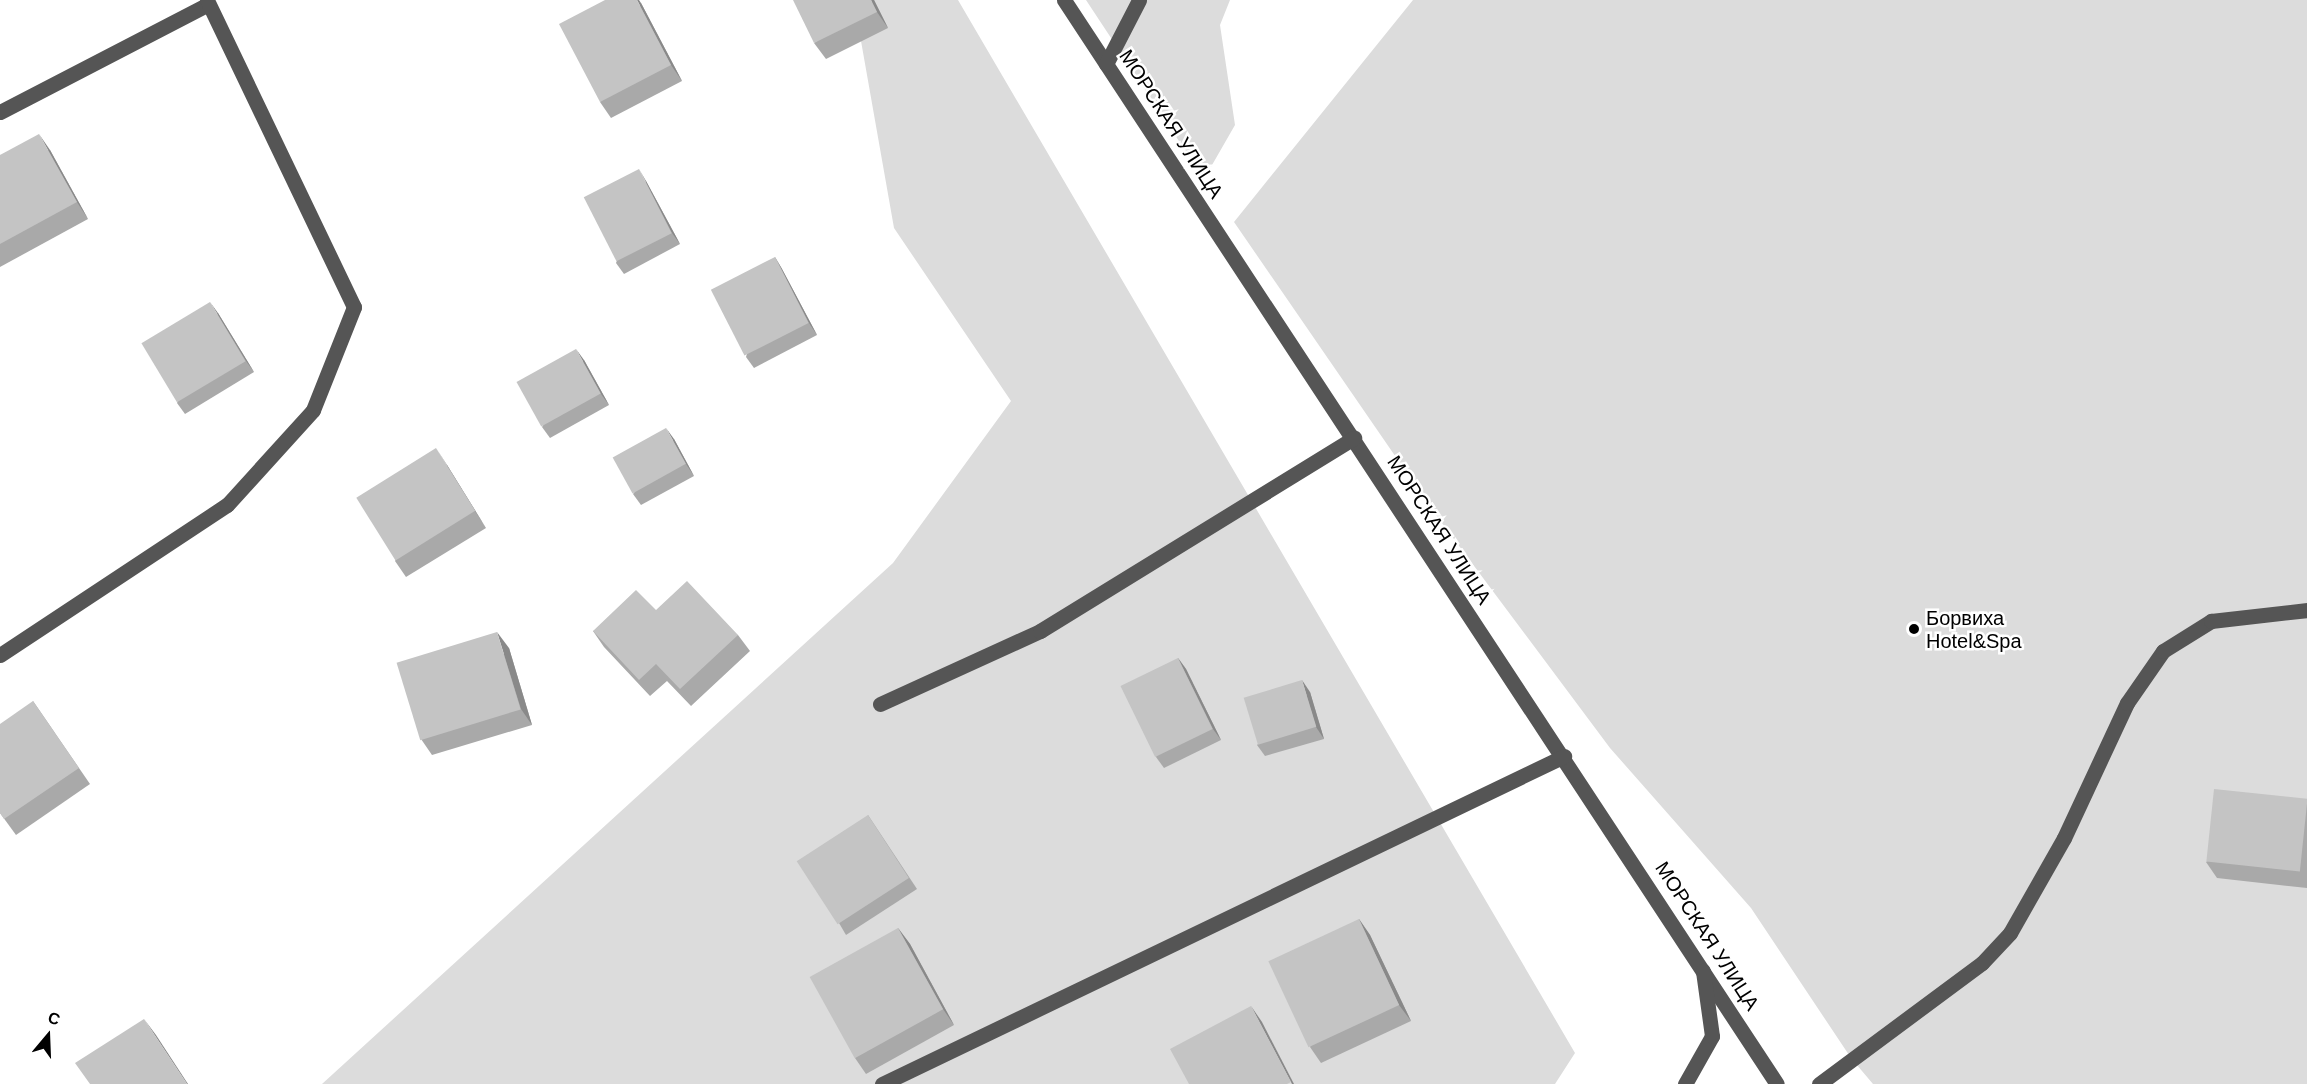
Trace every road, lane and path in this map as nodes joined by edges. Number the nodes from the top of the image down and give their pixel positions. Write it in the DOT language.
graph roads {
  1 [pos="1064,0"];
  2 [pos="1139,0"];
  3 [pos="207,2"];
  4 [pos="1106,63"];
  5 [pos="0,112"];
  6 [pos="1354,438"];
  7 [pos="2307,610"];
  8 [pos="0,655"];
  9 [pos="880,704"];
  10 [pos="1564,756"];
  11 [pos="1702,966"];
  12 [pos="882,1084"];
  13 [pos="1685,1084"];
  14 [pos="1777,1084"];
  15 [pos="1819,1084"];
  1 -- 4 [label="street, МОРСКАЯ УЛИЦА"];
  2 -- 4 [label="street"];
  3 -- 5 [label="street"];
  3 -- 8 [label="street"];
  4 -- 6 [label="street, МОРСКАЯ УЛИЦА"];
  6 -- 9 [label="street"];
  6 -- 10 [label="street, МОРСКАЯ УЛИЦА"];
  7 -- 15 [label="street"];
  10 -- 11 [label="street, МОРСКАЯ УЛИЦА"];
  10 -- 12 [label="street"];
  11 -- 13 [label="street"];
  11 -- 14 [label="street, МОРСКАЯ УЛИЦА"];
}
